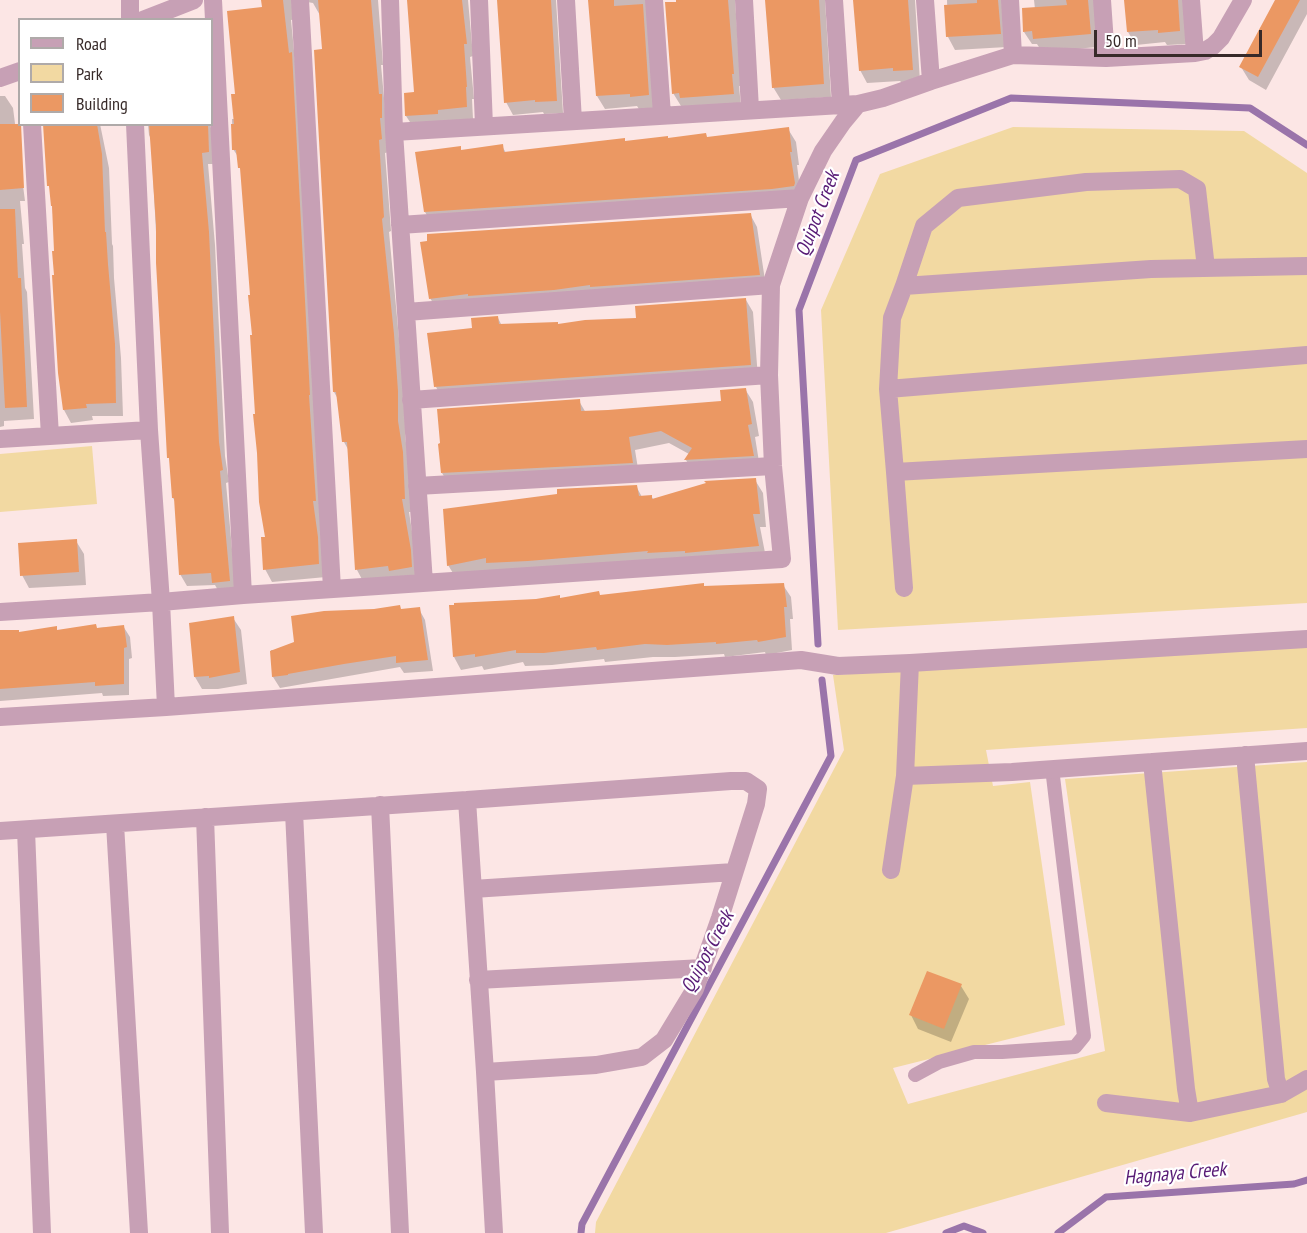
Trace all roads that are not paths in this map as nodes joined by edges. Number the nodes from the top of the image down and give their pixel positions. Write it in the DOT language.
graph roads {
  1 [pos="129,0"];
  2 [pos="194,0"];
  3 [pos="213,0"];
  4 [pos="300,0"];
  5 [pos="390,0"];
  6 [pos="478,0"];
  7 [pos="566,0"];
  8 [pos="654,0"];
  9 [pos="744,0"];
  10 [pos="834,0"];
  11 [pos="925,0"];
  12 [pos="1010,0"];
  13 [pos="1102,0"];
  14 [pos="1191,0"];
  15 [pos="1243,0"];
  16 [pos="130,18"];
  17 [pos="148,18"];
  18 [pos="1195,53"];
  19 [pos="1013,55"];
  20 [pos="1106,58"];
  21 [pos="18,72"];
  22 [pos="0,78"];
  23 [pos="931,81"];
  24 [pos="849,104"];
  25 [pos="750,109"];
  26 [pos="662,115"];
  27 [pos="573,121"];
  28 [pos="32,126"];
  29 [pos="135,126"];
  30 [pos="484,126"];
  31 [pos="394,132"];
  32 [pos="800,198"];
  33 [pos="400,225"];
  34 [pos="1307,267"];
  35 [pos="1206,268"];
  36 [pos="771,285"];
  37 [pos="904,286"];
  38 [pos="406,312"];
  39 [pos="1307,355"];
  40 [pos="769,375"];
  41 [pos="888,389"];
  42 [pos="411,400"];
  43 [pos="149,430"];
  44 [pos="50,436"];
  45 [pos="0,439"];
  46 [pos="1307,449"];
  47 [pos="772,466"];
  48 [pos="895,472"];
  49 [pos="417,486"];
  50 [pos="424,583"];
  51 [pos="904,588"];
  52 [pos="332,589"];
  53 [pos="243,595"];
  54 [pos="161,602"];
  55 [pos="0,612"];
  56 [pos="1307,639"];
  57 [pos="910,663"];
  58 [pos="166,708"];
  59 [pos="0,717"];
  60 [pos="1307,751"];
  61 [pos="1245,755"];
  62 [pos="1152,762"];
  63 [pos="1052,768"];
  64 [pos="905,776"];
  65 [pos="467,800"];
  66 [pos="380,805"];
  67 [pos="294,812"];
  68 [pos="205,817"];
  69 [pos="115,824"];
  70 [pos="26,830"];
  71 [pos="0,831"];
  72 [pos="891,870"];
  73 [pos="734,872"];
  74 [pos="474,889"];
  75 [pos="703,968"];
  76 [pos="478,980"];
  77 [pos="485,1072"];
  78 [pos="915,1075"];
  79 [pos="1307,1079"];
  80 [pos="1281,1094"];
  81 [pos="1106,1103"];
  82 [pos="1190,1113"];
  83 [pos="42,1233"];
  84 [pos="139,1233"];
  85 [pos="220,1233"];
  86 [pos="314,1233"];
  87 [pos="400,1233"];
  88 [pos="494,1233"];
  1 -- 16 [label="street"];
  2 -- 17 [label="street"];
  3 -- 53 [label="street"];
  4 -- 52 [label="street"];
  5 -- 31 [label="street"];
  6 -- 30 [label="street"];
  7 -- 27 [label="street"];
  8 -- 26 [label="street"];
  9 -- 25 [label="street"];
  10 -- 24 [label="street"];
  11 -- 23 [label="street"];
  12 -- 19 [label="street"];
  13 -- 20 [label="street"];
  14 -- 18 [label="street"];
  15 -- 18 [label="street"];
  18 -- 20 [label="street"];
  19 -- 20 [label="street"];
  19 -- 23 [label="street"];
  21 -- 22 [label="street"];
  23 -- 24 [label="street"];
  24 -- 25 [label="street"];
  24 -- 32 [label="street"];
  25 -- 26 [label="street"];
  26 -- 27 [label="street"];
  27 -- 30 [label="street"];
  28 -- 44 [label="street"];
  29 -- 43 [label="street"];
  30 -- 31 [label="street"];
  31 -- 33 [label="street"];
  32 -- 33 [label="street"];
  32 -- 36 [label="street"];
  33 -- 38 [label="street"];
  34 -- 35 [label="street"];
  35 -- 37 [label="street"];
  35 -- 37 [label="street"];
  36 -- 38 [label="street"];
  36 -- 40 [label="street"];
  37 -- 41 [label="street"];
  38 -- 42 [label="street"];
  39 -- 41 [label="street"];
  40 -- 42 [label="street"];
  40 -- 47 [label="street"];
  41 -- 48 [label="street"];
  42 -- 49 [label="street"];
  43 -- 44 [label="street"];
  43 -- 54 [label="street"];
  44 -- 45 [label="street"];
  46 -- 48 [label="street"];
  47 -- 49 [label="street"];
  47 -- 50 [label="street"];
  48 -- 51 [label="street"];
  49 -- 50 [label="street"];
  50 -- 52 [label="street"];
  52 -- 53 [label="street"];
  53 -- 54 [label="street"];
  54 -- 55 [label="street"];
  54 -- 58 [label="street"];
  56 -- 57 [label="street"];
  57 -- 58 [label="street"];
  57 -- 64 [label="street"];
  58 -- 59 [label="street"];
  60 -- 61 [label="street"];
  61 -- 62 [label="street"];
  61 -- 80 [label="street"];
  62 -- 63 [label="street"];
  62 -- 82 [label="street"];
  63 -- 64 [label="street"];
  63 -- 78 [label="lane"];
  64 -- 72 [label="street"];
  65 -- 66 [label="street"];
  65 -- 73 [label="street"];
  65 -- 74 [label="street"];
  66 -- 67 [label="street"];
  66 -- 87 [label="street"];
  67 -- 68 [label="street"];
  67 -- 86 [label="street"];
  68 -- 69 [label="street"];
  68 -- 85 [label="street"];
  69 -- 70 [label="street"];
  69 -- 84 [label="street"];
  70 -- 71 [label="street"];
  70 -- 83 [label="street"];
  73 -- 74 [label="street"];
  73 -- 75 [label="street"];
  74 -- 76 [label="street"];
  75 -- 76 [label="street"];
  75 -- 77 [label="street"];
  76 -- 77 [label="street"];
  77 -- 88 [label="street"];
  79 -- 80 [label="street"];
  80 -- 82 [label="street"];
  81 -- 82 [label="street"];
}
